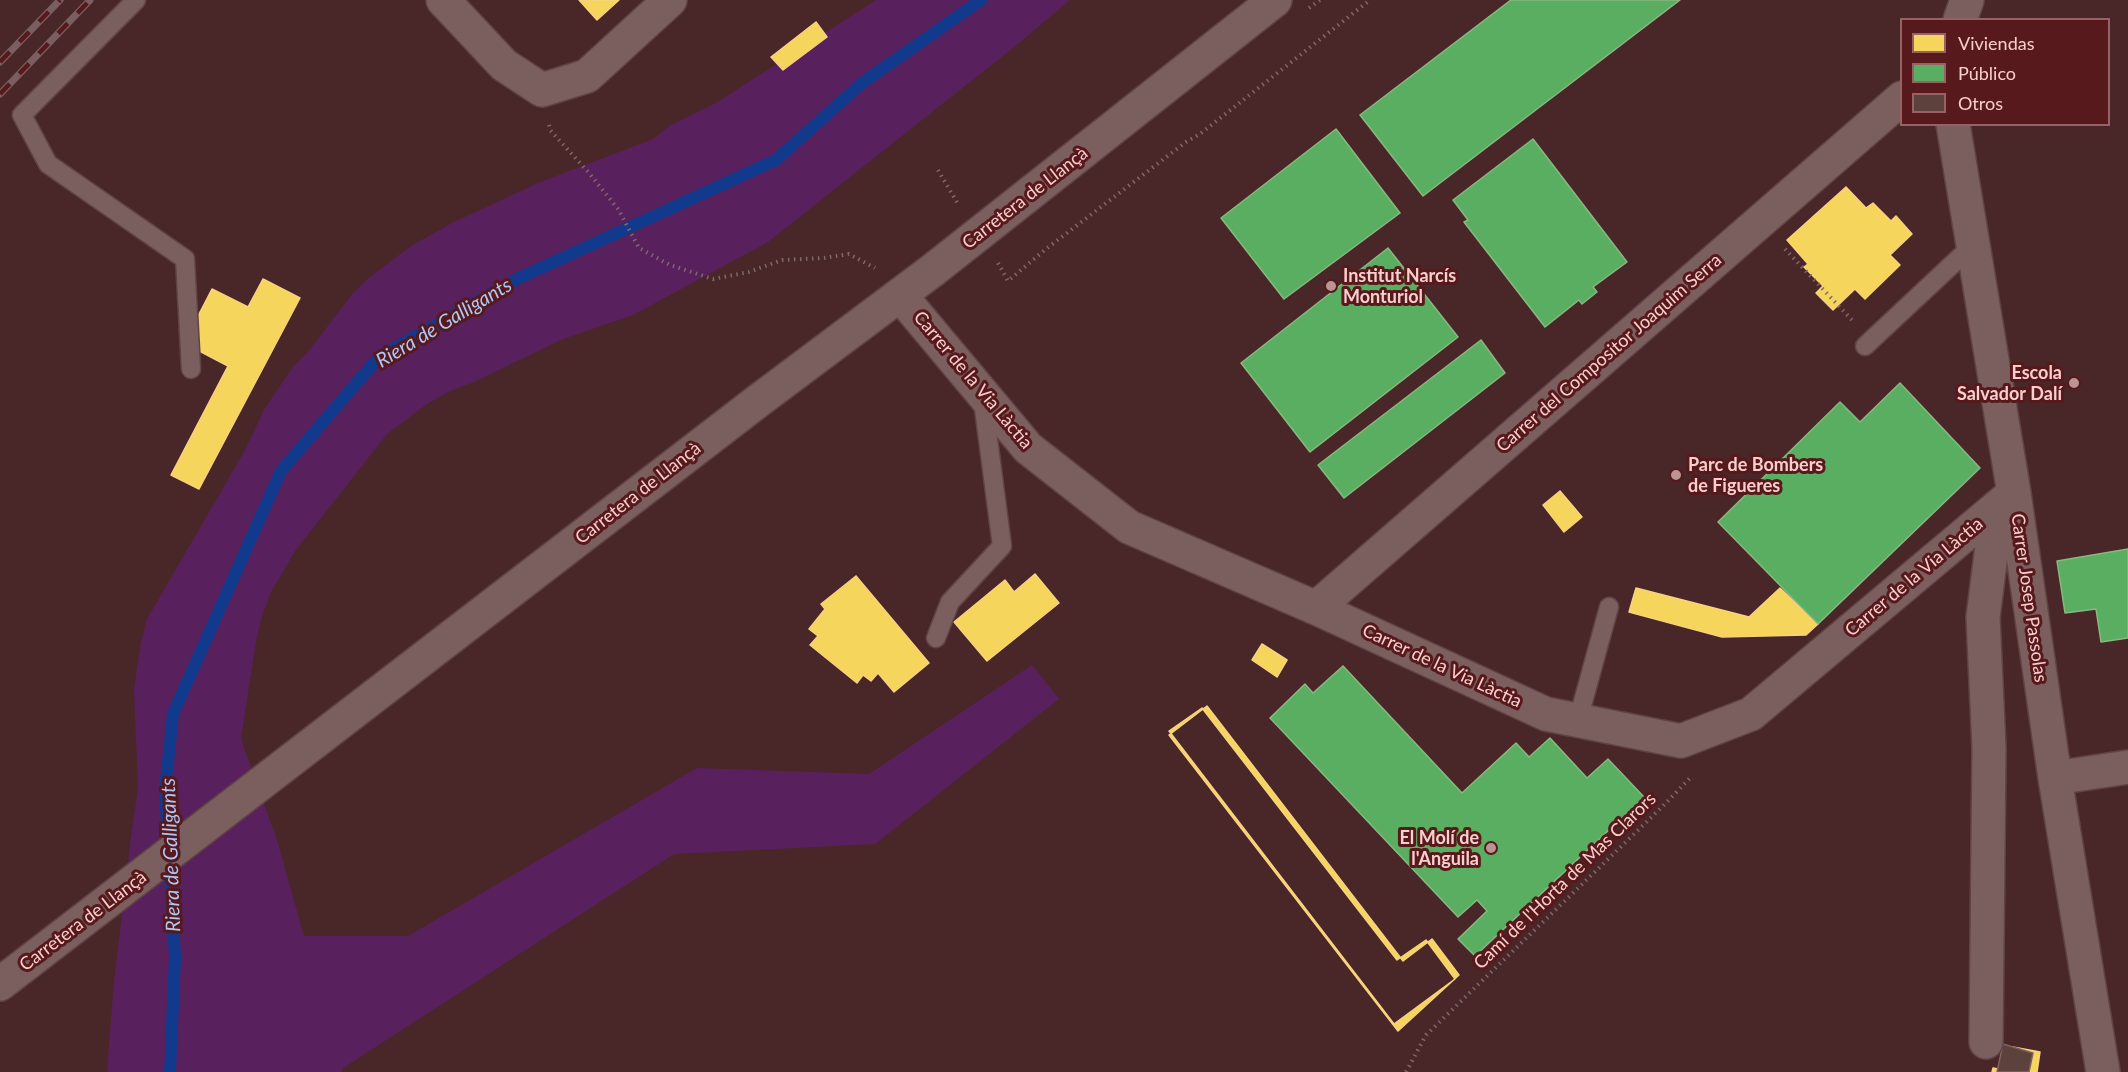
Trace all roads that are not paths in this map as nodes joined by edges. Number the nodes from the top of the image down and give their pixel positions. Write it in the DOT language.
graph roads {
  1 [pos="136,0"];
  2 [pos="443,0"];
  3 [pos="670,0"];
  4 [pos="1275,0"];
  5 [pos="1947,0"];
  6 [pos="1967,0"];
  7 [pos="1947,18"];
  8 [pos="1961,18"];
  9 [pos="1900,101"];
  10 [pos="1953,126"];
  11 [pos="1972,245"];
  12 [pos="892,284"];
  13 [pos="1868,343"];
  14 [pos="190,369"];
  15 [pos="982,393"];
  16 [pos="2005,500"];
  17 [pos="1609,607"];
  18 [pos="1316,608"];
  19 [pos="936,638"];
  20 [pos="1578,720"];
  21 [pos="2128,766"];
  22 [pos="2055,778"];
  23 [pos="0,984"];
  24 [pos="1986,1042"];
  25 [pos="2103,1072"];
  1 -- 14 [label="lane"];
  2 -- 3 [label="street"];
  4 -- 12 [label="street, Carretera de Llançà"];
  5 -- 7 [label="street"];
  6 -- 8 [label="street"];
  9 -- 18 [label="street, Carrer del Compositor Joaquim Serra"];
  10 -- 11 [label="street, Carrer Josep Passolas"];
  11 -- 13 [label="lane"];
  11 -- 16 [label="street, Carrer Josep Passolas"];
  12 -- 15 [label="street, Carrer de la Via Làctia"];
  12 -- 23 [label="street, Carretera de Llançà"];
  15 -- 18 [label="street, Carrer de la Via Làctia"];
  15 -- 19 [label="lane"];
  16 -- 20 [label="street, Carrer de la Via Làctia"];
  16 -- 22 [label="street, Carrer Josep Passolas"];
  16 -- 24 [label="street"];
  17 -- 20 [label="lane"];
  18 -- 20 [label="street, Carrer de la Via Làctia"];
  21 -- 22 [label="street"];
  22 -- 25 [label="street, Carrer Josep Passolas"];
}
